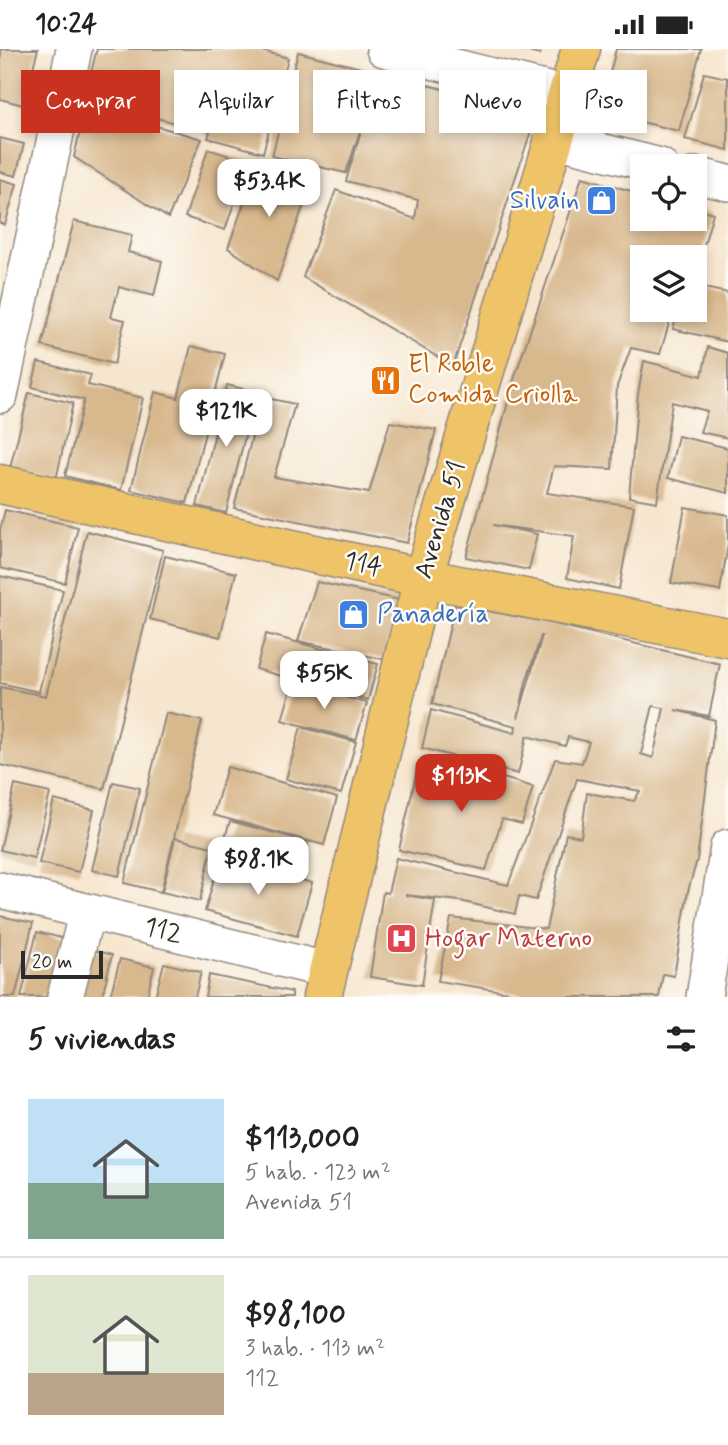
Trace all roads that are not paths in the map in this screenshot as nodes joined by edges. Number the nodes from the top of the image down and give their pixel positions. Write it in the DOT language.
graph roads {
  1 [pos="74,49"];
  2 [pos="384,49"];
  3 [pos="581,49"];
  4 [pos="575,70"];
  5 [pos="560,93"];
  6 [pos="560,117"];
  7 [pos="552,139"];
  8 [pos="630,158"];
  9 [pos="707,178"];
  10 [pos="728,183"];
  11 [pos="0,395"];
  12 [pos="0,484"];
  13 [pos="423,578"];
  14 [pos="728,638"];
  15 [pos="728,847"];
  16 [pos="0,890"];
  17 [pos="87,912"];
  18 [pos="324,984"];
  19 [pos="65,997"];
  20 [pos="704,997"];
  1 -- 11 [label="street"];
  2 -- 5 [label="street"];
  3 -- 4 [label="main road, Avenida 51"];
  6 -- 7 [label="main road, Avenida 51"];
  7 -- 8 [label="street"];
  7 -- 13 [label="main road, Avenida 51"];
  9 -- 10 [label="street"];
  12 -- 13 [label="main road, 114"];
  13 -- 14 [label="main road, 114"];
  13 -- 18 [label="main road, Avenida 51"];
  15 -- 20 [label="street"];
  16 -- 17 [label="street, 112"];
  17 -- 18 [label="street, 112"];
  17 -- 19 [label="street"];
}
